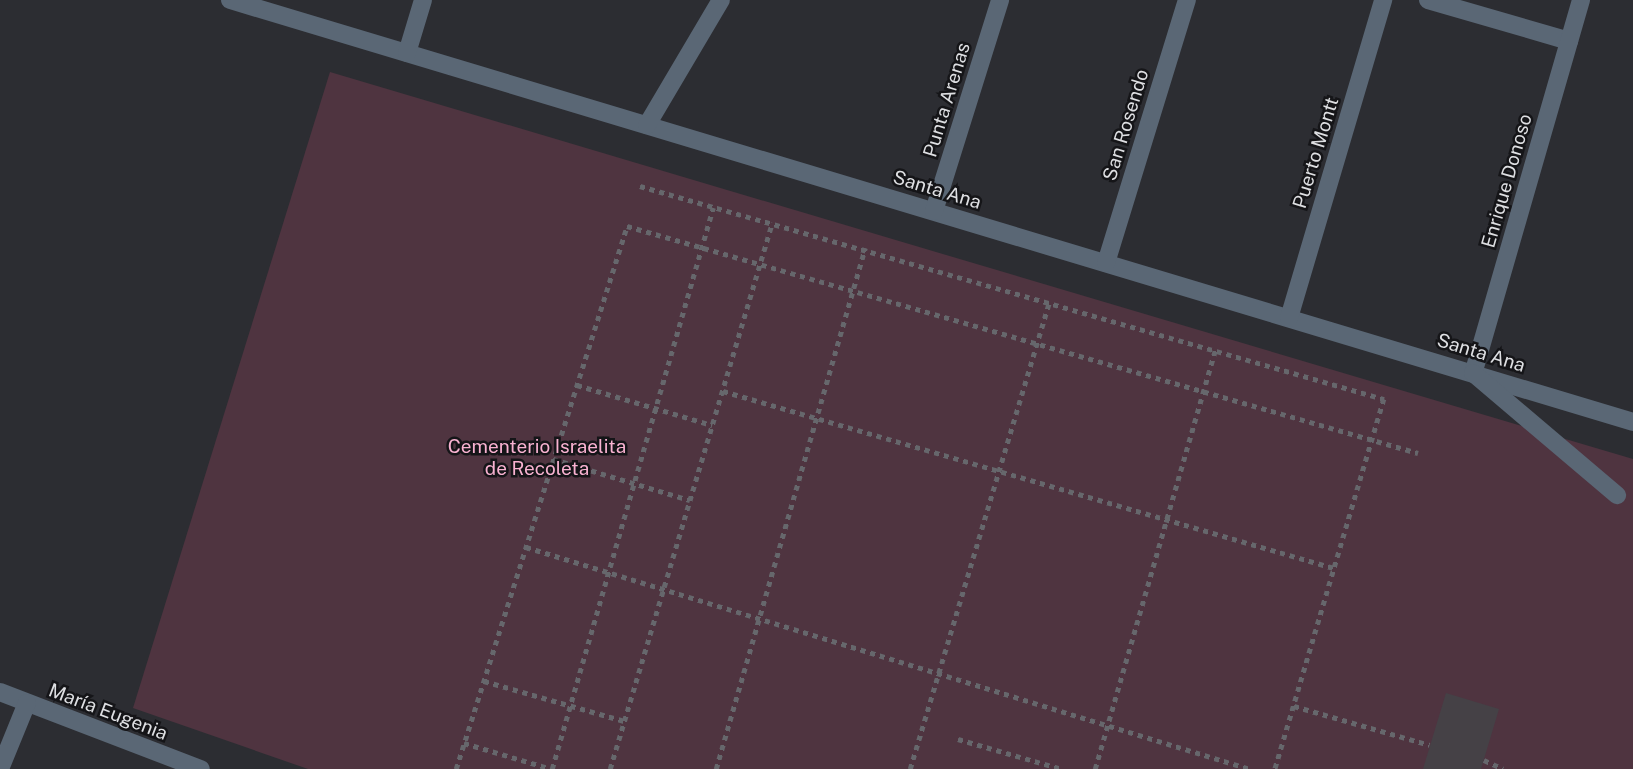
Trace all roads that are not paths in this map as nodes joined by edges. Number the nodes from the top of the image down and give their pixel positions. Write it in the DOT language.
graph roads {
  1 [pos="230,0"];
  2 [pos="423,0"];
  3 [pos="721,0"];
  4 [pos="1000,0"];
  5 [pos="1186,0"];
  6 [pos="1383,0"];
  7 [pos="1428,0"];
  8 [pos="1581,0"];
  9 [pos="1569,41"];
  10 [pos="407,53"];
  11 [pos="647,125"];
  12 [pos="934,211"];
  13 [pos="1106,263"];
  14 [pos="1289,318"];
  15 [pos="1473,373"];
  16 [pos="1633,422"];
  17 [pos="1617,495"];
  18 [pos="0,692"];
  19 [pos="27,703"];
  20 [pos="1,769"];
  21 [pos="201,769"];
  1 -- 10 [label="street, Santa Ana"];
  2 -- 10 [label="street"];
  3 -- 11 [label="street"];
  4 -- 12 [label="street, Punta Arenas"];
  5 -- 13 [label="street, San Rosendo"];
  6 -- 14 [label="street, Puerto Montt"];
  7 -- 9 [label="street"];
  8 -- 9 [label="street, Enrique Donoso"];
  9 -- 15 [label="street, Enrique Donoso"];
  10 -- 11 [label="street, Santa Ana"];
  11 -- 12 [label="street, Santa Ana"];
  12 -- 13 [label="street, Santa Ana"];
  13 -- 14 [label="street, Santa Ana"];
  14 -- 15 [label="street, Santa Ana"];
  15 -- 16 [label="street, Santa Ana"];
  15 -- 17 [label="street"];
  18 -- 19 [label="street, María Eugenia"];
  19 -- 20 [label="street"];
  19 -- 21 [label="street, María Eugenia"];
}
